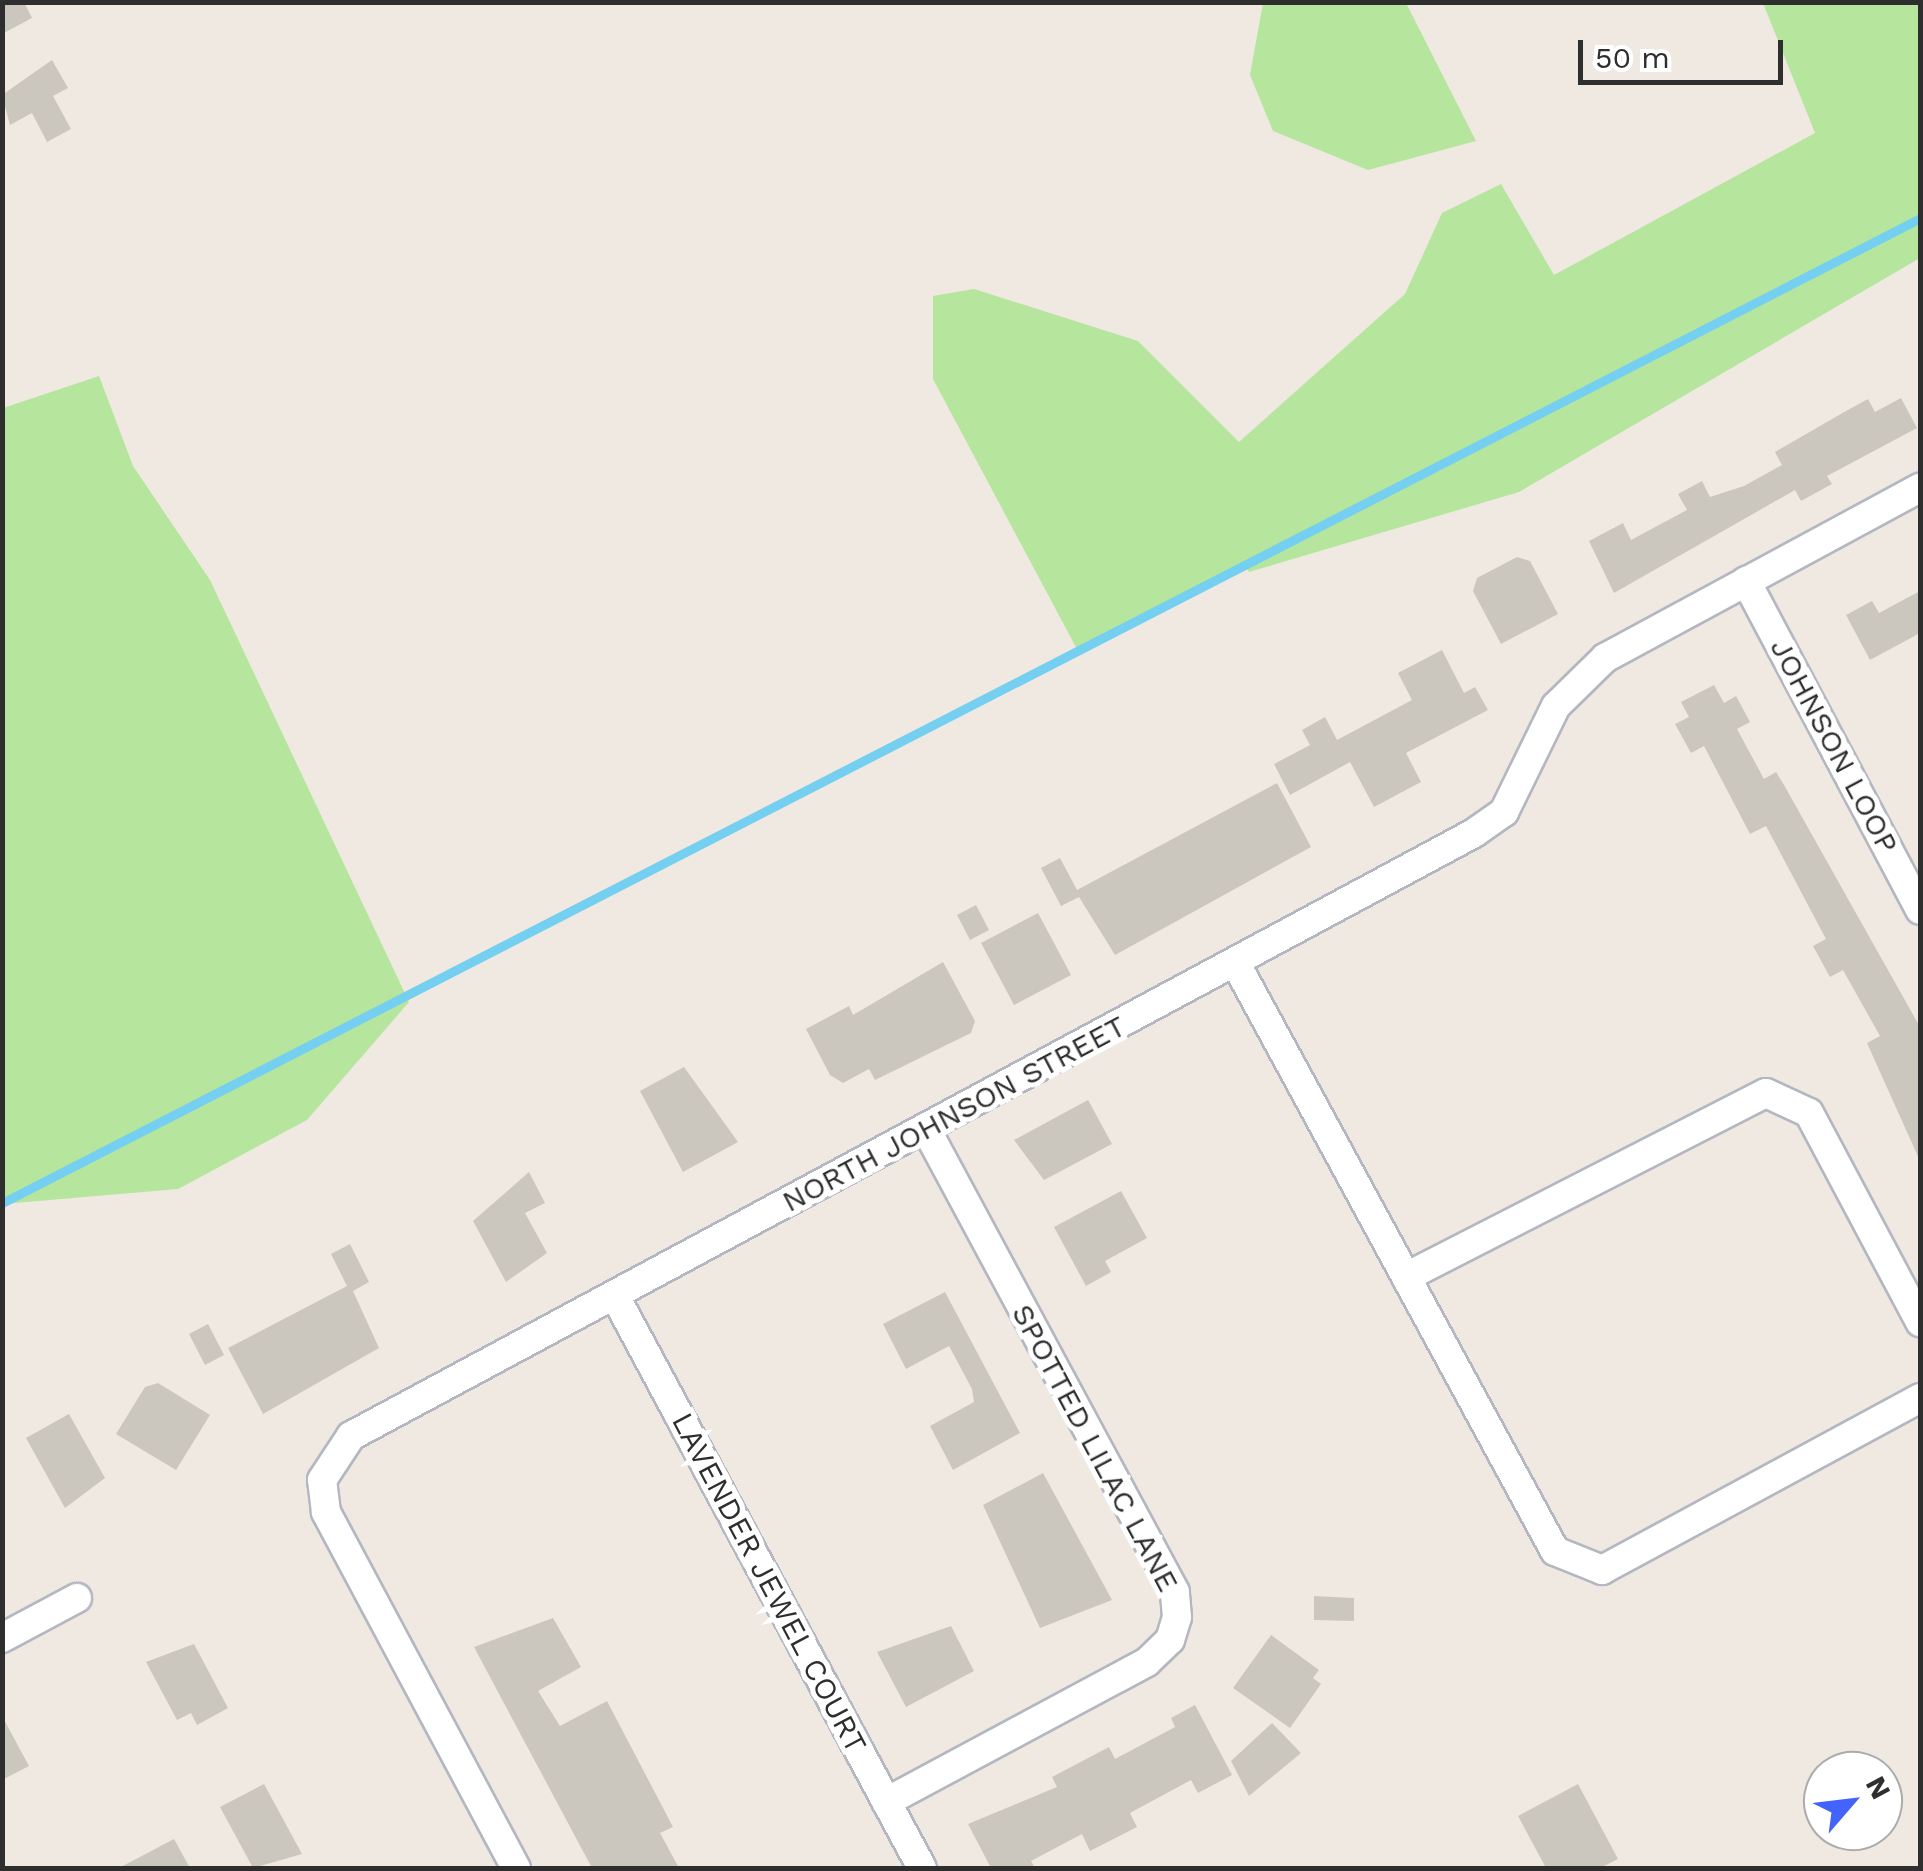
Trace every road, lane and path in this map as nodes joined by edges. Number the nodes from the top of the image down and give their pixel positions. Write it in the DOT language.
graph roads {
  1 [pos="1920,488"];
  2 [pos="1746,582"];
  3 [pos="1912,873"];
  4 [pos="1920,910"];
  5 [pos="1236,962"];
  6 [pos="926,1129"];
  7 [pos="1406,1277"];
  8 [pos="615,1296"];
  9 [pos="1920,1322"];
  10 [pos="1920,1398"];
  11 [pos="77,1598"];
  12 [pos="2,1638"];
  13 [pos="886,1802"];
  14 [pos="516,1868"];
  15 [pos="922,1868"];
  1 -- 2 [label="street, NORTH JOHNSON STREET"];
  2 -- 3 [label="street, JOHNSON LOOP"];
  2 -- 5 [label="street, NORTH JOHNSON STREET"];
  3 -- 4 [label="street, JOHNSON LOOP"];
  5 -- 6 [label="street, NORTH JOHNSON STREET"];
  5 -- 7 [label="street"];
  6 -- 8 [label="street, NORTH JOHNSON STREET"];
  6 -- 13 [label="street, SPOTTED LILAC LANE"];
  7 -- 9 [label="street"];
  7 -- 10 [label="street"];
  8 -- 13 [label="street, LAVENDER JEWEL COURT"];
  8 -- 14 [label="street, NORTH JOHNSON STREET"];
  11 -- 12 [label="street"];
  13 -- 15 [label="street, LAVENDER JEWEL COURT"];
}
